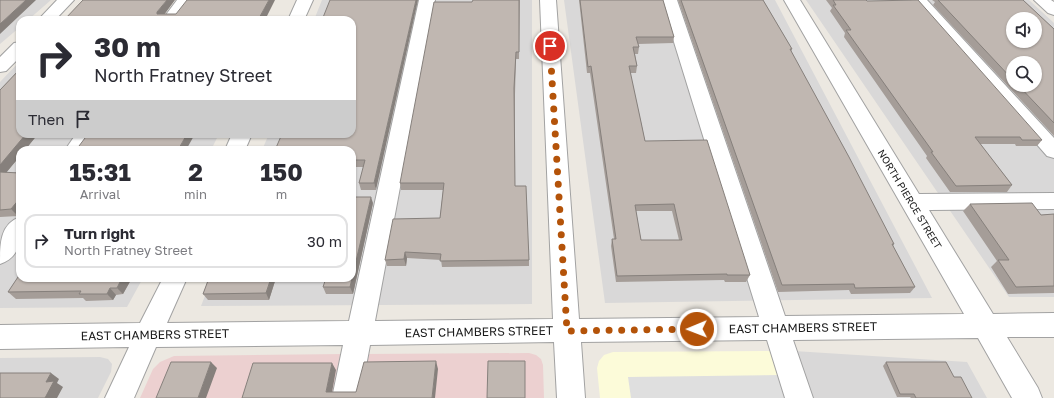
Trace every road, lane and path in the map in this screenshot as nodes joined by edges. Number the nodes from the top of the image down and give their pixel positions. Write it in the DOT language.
graph roads {
  1 [pos="66,0"];
  2 [pos="185,0"];
  3 [pos="305,0"];
  4 [pos="427,0"];
  5 [pos="548,0"];
  6 [pos="669,0"];
  7 [pos="792,0"];
  8 [pos="919,0"];
  9 [pos="1042,0"];
  10 [pos="1054,10"];
  11 [pos="50,16"];
  12 [pos="173,16"];
  13 [pos="298,16"];
  14 [pos="16,51"];
  15 [pos="0,67"];
  16 [pos="1054,151"];
  17 [pos="1054,201"];
  18 [pos="912,202"];
  19 [pos="16,232"];
  20 [pos="0,254"];
  21 [pos="173,282"];
  22 [pos="1054,325"];
  23 [pos="986,326"];
  24 [pos="776,328"];
  25 [pos="567,331"];
  26 [pos="358,333"];
  27 [pos="148,336"];
  28 [pos="0,337"];
  29 [pos="120,398"];
  30 [pos="346,398"];
  31 [pos="571,398"];
  32 [pos="799,398"];
  33 [pos="1028,398"];
  1 -- 11 [label="street"];
  2 -- 12 [label="street"];
  3 -- 13 [label="street"];
  4 -- 26 [label="street"];
  5 -- 25 [label="street"];
  6 -- 24 [label="street"];
  7 -- 18 [label="street, NORTH PIERCE STREET"];
  8 -- 16 [label="street"];
  9 -- 10 [label="street"];
  14 -- 15 [label="street"];
  17 -- 18 [label="street"];
  18 -- 23 [label="street, NORTH PIERCE STREET"];
  19 -- 20 [label="street"];
  21 -- 27 [label="street"];
  22 -- 23 [label="street, EAST CHAMBERS STREET"];
  23 -- 24 [label="street, EAST CHAMBERS STREET"];
  23 -- 33 [label="street, NORTH PIERCE STREET"];
  24 -- 25 [label="street, EAST CHAMBERS STREET"];
  24 -- 32 [label="street"];
  25 -- 26 [label="street, EAST CHAMBERS STREET"];
  25 -- 31 [label="street"];
  26 -- 27 [label="street, EAST CHAMBERS STREET"];
  26 -- 30 [label="street"];
  27 -- 28 [label="street, EAST CHAMBERS STREET"];
  27 -- 29 [label="street"];
}
